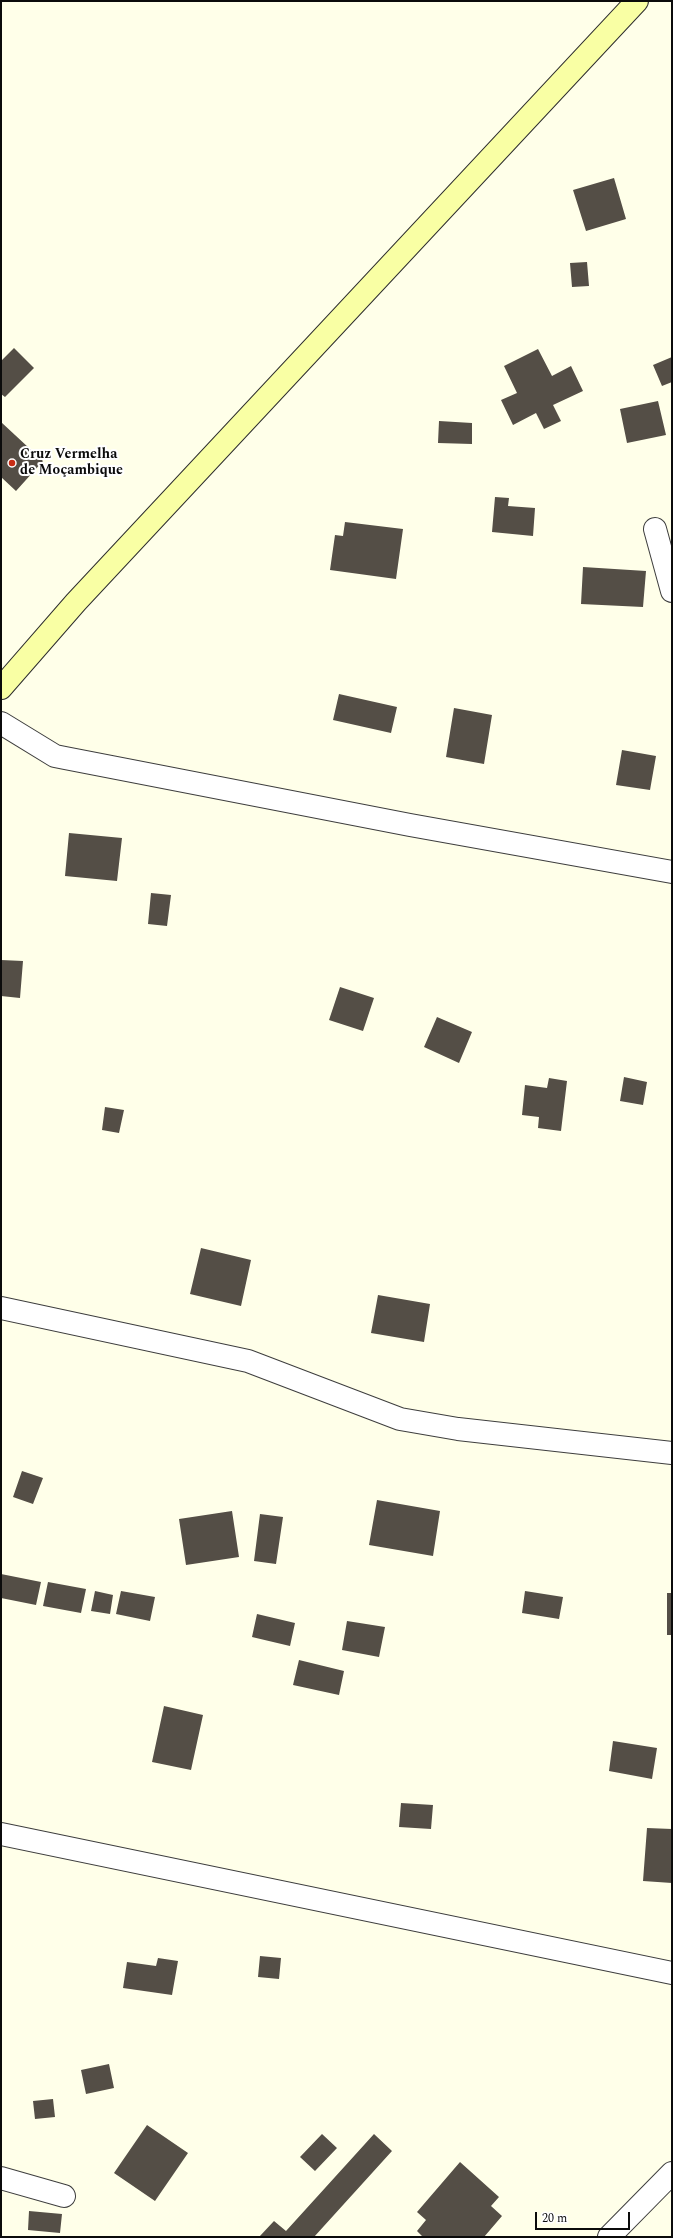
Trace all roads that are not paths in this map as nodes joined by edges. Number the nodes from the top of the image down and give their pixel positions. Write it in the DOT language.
graph roads {
  1 [pos="637,1"];
  2 [pos="655,529"];
  3 [pos="672,590"];
  4 [pos="1,688"];
  5 [pos="1,723"];
  6 [pos="672,872"];
  7 [pos="1,1308"];
  8 [pos="672,1453"];
  9 [pos="1,1834"];
  10 [pos="672,1974"];
  11 [pos="672,2173"];
  12 [pos="1,2178"];
  13 [pos="64,2196"];
  14 [pos="609,2237"];
  1 -- 4 [label="street"];
  2 -- 3 [label="street"];
  5 -- 6 [label="street"];
  7 -- 8 [label="street"];
  9 -- 10 [label="street"];
  11 -- 14 [label="street"];
  12 -- 13 [label="street"];
}
